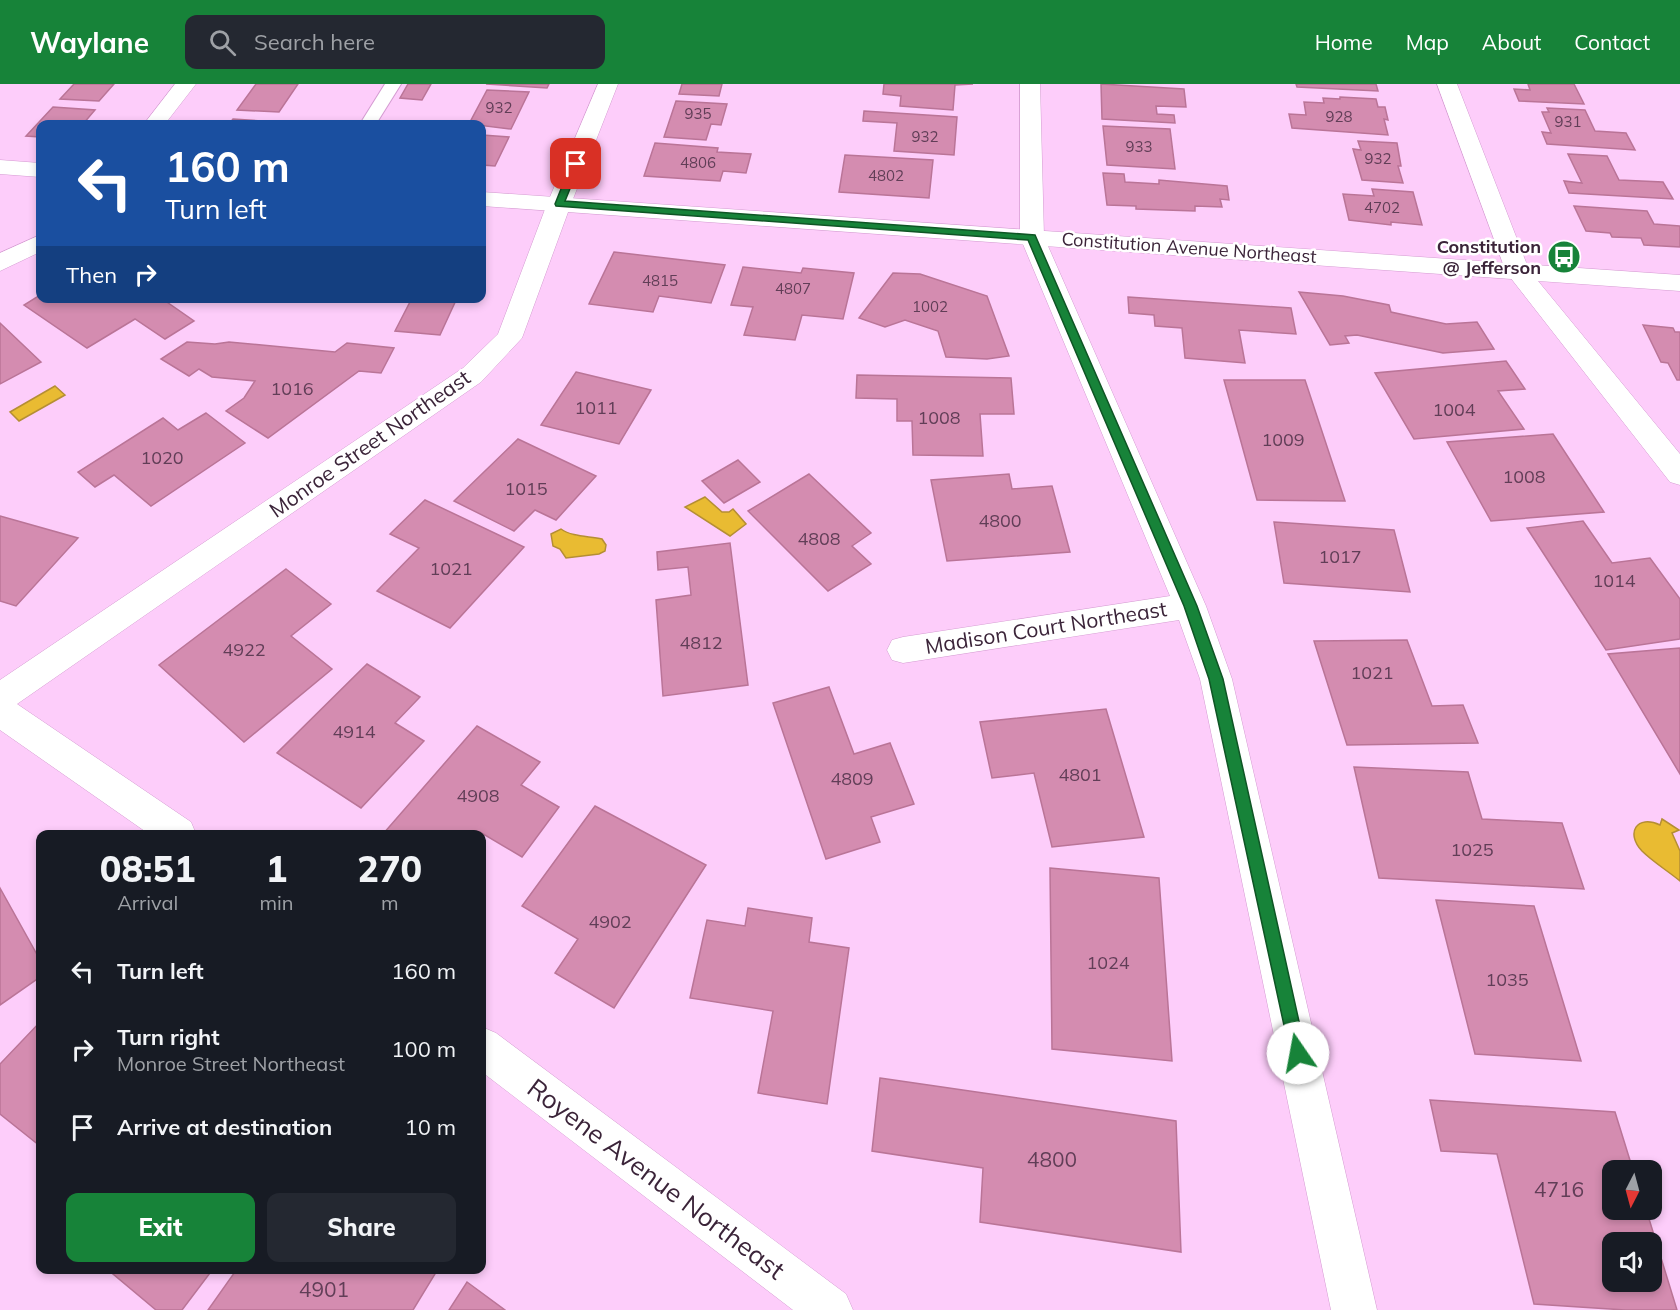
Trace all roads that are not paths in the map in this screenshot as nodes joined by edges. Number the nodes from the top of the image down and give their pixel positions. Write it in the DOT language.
graph roads {
  1 [pos="186,84"];
  2 [pos="393,84"];
  3 [pos="608,84"];
  4 [pos="1030,84"];
  5 [pos="1447,84"];
  6 [pos="157,120"];
  7 [pos="370,120"];
  8 [pos="0,167"];
  9 [pos="36,170"];
  10 [pos="486,199"];
  11 [pos="560,204"];
  12 [pos="1032,237"];
  13 [pos="36,245"];
  14 [pos="0,263"];
  15 [pos="1518,272"];
  16 [pos="1680,283"];
  17 [pos="1680,474"];
  18 [pos="1190,606"];
  19 [pos="903,650"];
  20 [pos="0,698"];
  21 [pos="0,711"];
  22 [pos="172,830"];
  23 [pos="486,1050"];
  24 [pos="830,1310"];
  25 [pos="1354,1310"];
  1 -- 6 [label="street"];
  2 -- 7 [label="lane"];
  3 -- 11 [label="street, Monroe Street Northeast"];
  4 -- 12 [label="street"];
  5 -- 15 [label="street"];
  8 -- 9 [label="street"];
  10 -- 11 [label="street, Constitution Avenue Northeast"];
  11 -- 12 [label="street, Constitution Avenue Northeast"];
  11 -- 20 [label="street, Monroe Street Northeast"];
  12 -- 15 [label="street, Constitution Avenue Northeast"];
  12 -- 18 [label="street"];
  13 -- 14 [label="street"];
  15 -- 16 [label="street, Constitution Avenue Northeast"];
  15 -- 17 [label="street"];
  18 -- 19 [label="street, Madison Court Northeast"];
  18 -- 25 [label="street"];
  21 -- 22 [label="street"];
  23 -- 24 [label="street, Royene Avenue Northeast"];
}
